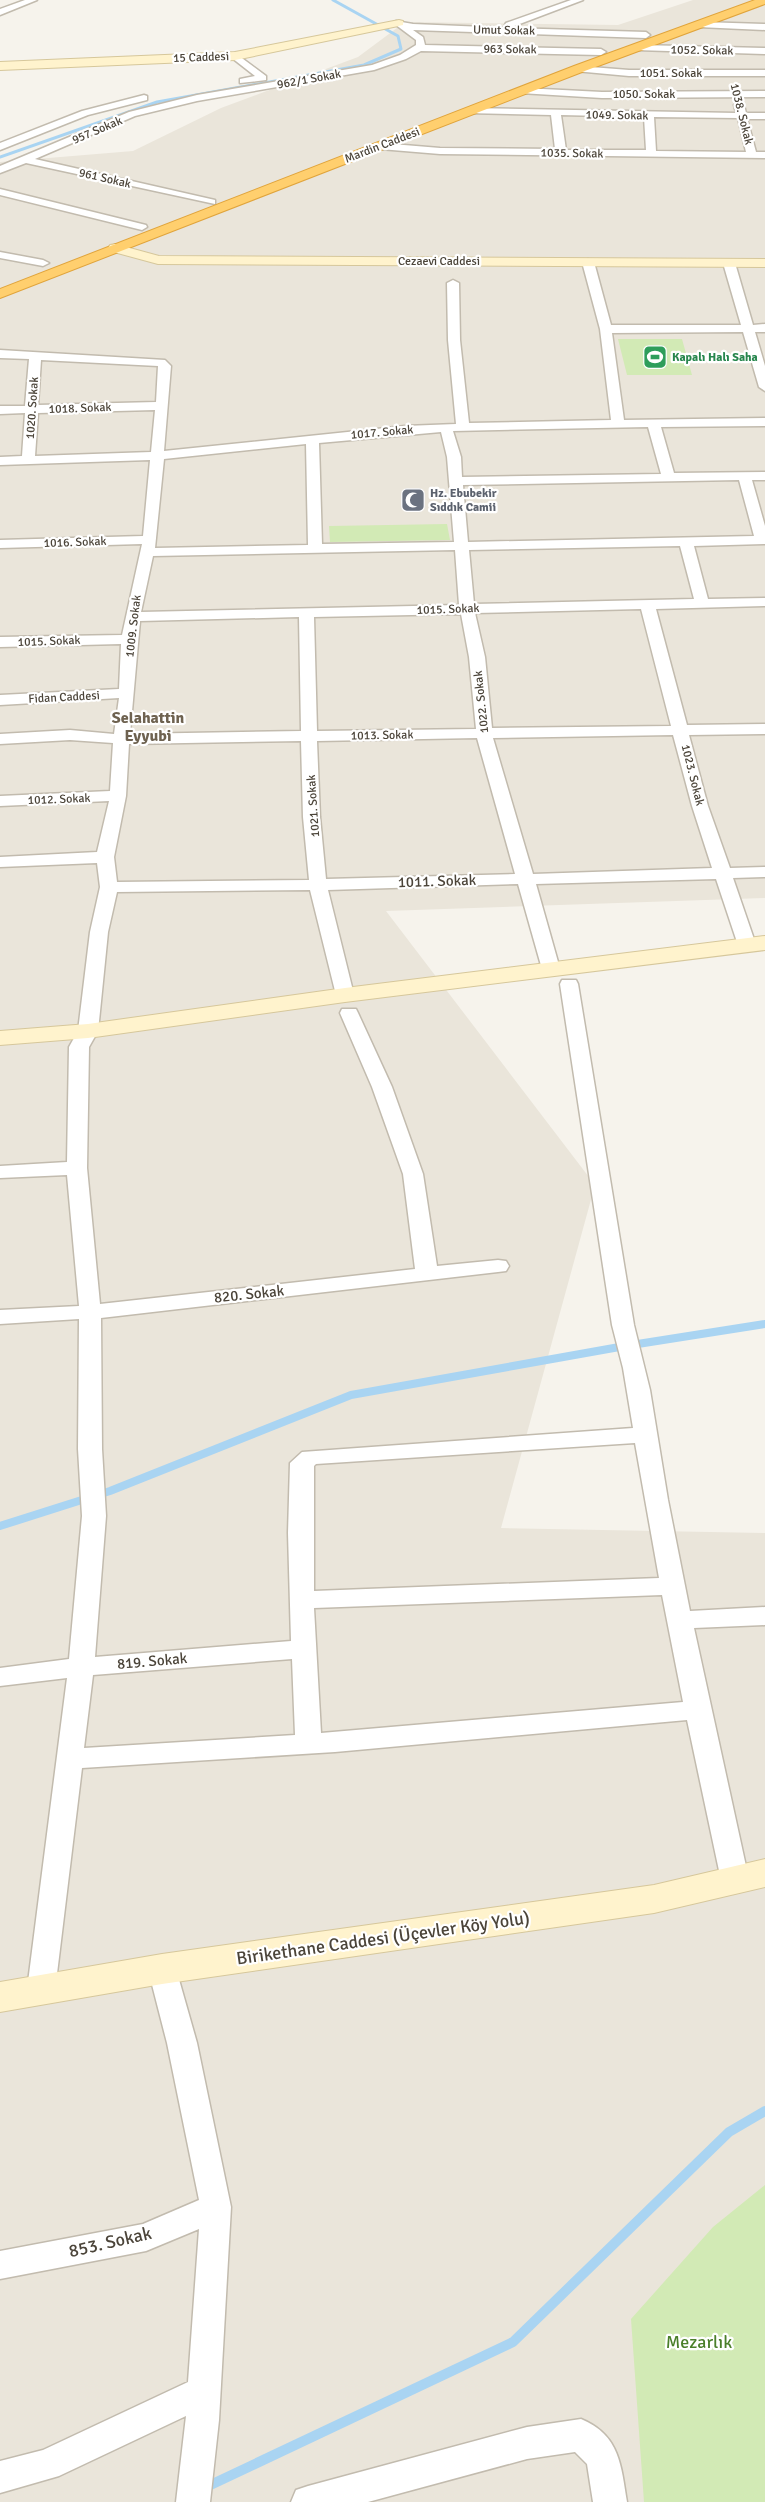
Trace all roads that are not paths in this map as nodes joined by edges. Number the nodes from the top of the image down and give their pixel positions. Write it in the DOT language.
graph roads {
  1 [pos="33,0"];
  2 [pos="579,0"];
  3 [pos="736,0"];
  4 [pos="765,0"];
  5 [pos="0,12"];
  6 [pos="400,23"];
  7 [pos="701,25"];
  8 [pos="765,26"];
  9 [pos="498,29"];
  10 [pos="646,35"];
  11 [pos="419,48"];
  12 [pos="640,48"];
  13 [pos="765,51"];
  14 [pos="601,52"];
  15 [pos="235,56"];
  16 [pos="0,66"];
  17 [pos="578,70"];
  18 [pos="732,73"];
  19 [pos="765,73"];
  20 [pos="189,89"];
  21 [pos="523,91"];
  22 [pos="736,94"];
  23 [pos="765,94"];
  24 [pos="152,96"];
  25 [pos="197,98"];
  26 [pos="469,111"];
  27 [pos="556,114"];
  28 [pos="649,115"];
  29 [pos="743,116"];
  30 [pos="765,116"];
  31 [pos="380,146"];
  32 [pos="0,147"];
  33 [pos="561,153"];
  34 [pos="0,154"];
  35 [pos="651,154"];
  36 [pos="752,155"];
  37 [pos="765,155"];
  38 [pos="20,158"];
  39 [pos="0,170"];
  40 [pos="0,192"];
  41 [pos="211,202"];
  42 [pos="142,227"];
  43 [pos="114,248"];
  44 [pos="0,255"];
  45 [pos="588,262"];
  46 [pos="43,263"];
  47 [pos="729,263"];
  48 [pos="765,263"];
  49 [pos="0,281"];
  50 [pos="453,283"];
  51 [pos="0,294"];
  52 [pos="748,328"];
  53 [pos="765,328"];
  54 [pos="606,329"];
  55 [pos="0,354"];
  56 [pos="36,356"];
  57 [pos="765,387"];
  58 [pos="161,406"];
  59 [pos="31,409"];
  60 [pos="0,410"];
  61 [pos="765,422"];
  62 [pos="618,423"];
  63 [pos="653,423"];
  64 [pos="463,427"];
  65 [pos="446,428"];
  66 [pos="312,439"];
  67 [pos="156,456"];
  68 [pos="0,461"];
  69 [pos="28,461"];
  70 [pos="744,476"];
  71 [pos="765,476"];
  72 [pos="669,478"];
  73 [pos="456,481"];
  74 [pos="763,540"];
  75 [pos="686,541"];
  76 [pos="0,544"];
  77 [pos="461,544"];
  78 [pos="149,546"];
  79 [pos="314,548"];
  80 [pos="765,602"];
  81 [pos="702,603"];
  82 [pos="647,604"];
  83 [pos="467,608"];
  84 [pos="306,614"];
  85 [pos="132,617"];
  86 [pos="129,640"];
  87 [pos="0,642"];
  88 [pos="127,693"];
  89 [pos="0,700"];
  90 [pos="765,729"];
  91 [pos="681,731"];
  92 [pos="484,733"];
  93 [pos="308,736"];
  94 [pos="0,739"];
  95 [pos="121,739"];
  96 [pos="118,796"];
  97 [pos="0,801"];
  98 [pos="106,857"];
  99 [pos="0,862"];
  100 [pos="765,872"];
  101 [pos="722,874"];
  102 [pos="526,878"];
  103 [pos="318,885"];
  104 [pos="108,887"];
  105 [pos="759,949"];
  106 [pos="560,976"];
  107 [pos="347,1004"];
  108 [pos="0,1038"];
  109 [pos="84,1039"];
  110 [pos="0,1053"];
  111 [pos="77,1168"];
  112 [pos="0,1172"];
  113 [pos="498,1266"];
  114 [pos="427,1275"];
  115 [pos="90,1312"];
  116 [pos="0,1317"];
  117 [pos="646,1435"];
  118 [pos="673,1586"];
  119 [pos="301,1600"];
  120 [pos="765,1616"];
  121 [pos="679,1620"];
  122 [pos="304,1649"];
  123 [pos="81,1667"];
  124 [pos="0,1677"];
  125 [pos="697,1710"];
  126 [pos="309,1744"];
  127 [pos="69,1759"];
  128 [pos="750,1876"];
  129 [pos="162,1969"];
  130 [pos="41,1990"];
  131 [pos="0,1997"];
  132 [pos="216,2207"];
  133 [pos="0,2265"];
  134 [pos="203,2405"];
  135 [pos="0,2476"];
  136 [pos="192,2502"];
  137 [pos="308,2502"];
  138 [pos="610,2502"];
  1 -- 5 [label="street"];
  2 -- 9 [label="street"];
  3 -- 10 [label="highway, Mardin Caddesi"];
  4 -- 7 [label="highway, Mardin Caddesi"];
  6 -- 9 [label="street, Umut Sokak"];
  6 -- 11 [label="street"];
  6 -- 15 [label="street, 15 Caddesi"];
  7 -- 8 [label="street"];
  7 -- 12 [label="highway, Mardin Caddesi"];
  9 -- 10 [label="street, Umut Sokak"];
  10 -- 14 [label="highway, Mardin Caddesi"];
  11 -- 14 [label="street, 963 Sokak"];
  11 -- 25 [label="street, 962/1 Sokak"];
  12 -- 13 [label="street, 1052. Sokak"];
  12 -- 17 [label="highway, Mardin Caddesi"];
  14 -- 41 [label="highway, Mardin Caddesi"];
  15 -- 16 [label="street, 15 Caddesi"];
  15 -- 20 [label="street"];
  17 -- 18 [label="street, 1051. Sokak"];
  17 -- 21 [label="highway, Mardin Caddesi"];
  18 -- 19 [label="street, 1051. Sokak"];
  18 -- 22 [label="street, 1038. Sokak"];
  21 -- 22 [label="street, 1050. Sokak"];
  21 -- 26 [label="highway, Mardin Caddesi"];
  22 -- 23 [label="street, 1050. Sokak"];
  22 -- 29 [label="street, 1038. Sokak"];
  24 -- 32 [label="street"];
  25 -- 38 [label="street, 957 Sokak"];
  26 -- 27 [label="street, 1049. Sokak"];
  26 -- 31 [label="highway, Mardin Caddesi"];
  27 -- 28 [label="street, 1049. Sokak"];
  27 -- 33 [label="street"];
  28 -- 29 [label="street, 1049. Sokak"];
  28 -- 35 [label="street"];
  29 -- 30 [label="street, 1049. Sokak"];
  29 -- 36 [label="street, 1038. Sokak"];
  31 -- 33 [label="street, 1035. Sokak"];
  31 -- 43 [label="highway, Mardin Caddesi"];
  33 -- 35 [label="street, 1035. Sokak"];
  34 -- 38 [label="street, 961 Sokak"];
  35 -- 36 [label="street, 1035. Sokak"];
  36 -- 37 [label="street, 1035. Sokak"];
  38 -- 39 [label="street, 957 Sokak"];
  38 -- 41 [label="street, 961 Sokak"];
  40 -- 42 [label="street"];
  41 -- 42 [label="highway, Mardin Caddesi"];
  42 -- 46 [label="highway, Mardin Caddesi"];
  43 -- 45 [label="street, Cezaevi Caddesi"];
  43 -- 51 [label="highway, Mardin Caddesi"];
  44 -- 46 [label="street"];
  45 -- 47 [label="street, Cezaevi Caddesi"];
  45 -- 54 [label="street"];
  46 -- 49 [label="highway, Mardin Caddesi"];
  47 -- 48 [label="street, Cezaevi Caddesi"];
  47 -- 52 [label="street"];
  50 -- 64 [label="street"];
  52 -- 53 [label="street"];
  52 -- 54 [label="street"];
  52 -- 57 [label="street"];
  54 -- 62 [label="street"];
  55 -- 56 [label="street, 1009. Sokak"];
  56 -- 58 [label="street, 1009. Sokak"];
  56 -- 59 [label="street, 1020. Sokak"];
  58 -- 59 [label="street, 1018. Sokak"];
  58 -- 67 [label="street, 1009. Sokak"];
  59 -- 60 [label="street, 1018. Sokak"];
  59 -- 69 [label="street, 1020. Sokak"];
  61 -- 63 [label="street, 1017. Sokak"];
  62 -- 63 [label="street, 1017. Sokak"];
  62 -- 64 [label="street, 1017. Sokak"];
  63 -- 72 [label="street"];
  64 -- 65 [label="street, 1017. Sokak"];
  65 -- 66 [label="street, 1017. Sokak"];
  65 -- 73 [label="street, 1022. Sokak"];
  66 -- 67 [label="street, 1017. Sokak"];
  66 -- 79 [label="street"];
  67 -- 69 [label="street, 1017. Sokak"];
  67 -- 78 [label="street, 1009. Sokak"];
  68 -- 69 [label="street, 1017. Sokak"];
  70 -- 71 [label="street"];
  70 -- 72 [label="street"];
  70 -- 74 [label="street"];
  72 -- 73 [label="street"];
  73 -- 77 [label="street, 1022. Sokak"];
  74 -- 75 [label="street, 1016. Sokak"];
  75 -- 77 [label="street, 1016. Sokak"];
  75 -- 81 [label="street"];
  76 -- 78 [label="street, 1016. Sokak"];
  77 -- 79 [label="street, 1016. Sokak"];
  77 -- 83 [label="street, 1022. Sokak"];
  78 -- 79 [label="street, 1016. Sokak"];
  78 -- 85 [label="street, 1009. Sokak"];
  80 -- 81 [label="street, 1015. Sokak"];
  81 -- 82 [label="street, 1015. Sokak"];
  82 -- 83 [label="street, 1015. Sokak"];
  82 -- 91 [label="street, 1023. Sokak"];
  83 -- 84 [label="street, 1015. Sokak"];
  83 -- 92 [label="street, 1022. Sokak"];
  84 -- 85 [label="street, 1015. Sokak"];
  84 -- 93 [label="street, 1021. Sokak"];
  85 -- 86 [label="street, 1009. Sokak"];
  86 -- 87 [label="street, 1015. Sokak"];
  86 -- 88 [label="street, 1009. Sokak"];
  88 -- 89 [label="street, Fidan Caddesi"];
  88 -- 95 [label="street, 1009. Sokak"];
  90 -- 91 [label="street, 1013. Sokak"];
  91 -- 92 [label="street, 1013. Sokak"];
  91 -- 101 [label="street, 1023. Sokak"];
  92 -- 93 [label="street, 1013. Sokak"];
  92 -- 102 [label="street, 1022. Sokak"];
  93 -- 95 [label="street, 1013. Sokak"];
  93 -- 103 [label="street, 1021. Sokak"];
  94 -- 95 [label="street, 1013. Sokak"];
  95 -- 96 [label="street, 1009. Sokak"];
  96 -- 97 [label="street, 1012. Sokak"];
  96 -- 98 [label="street, 1009. Sokak"];
  98 -- 99 [label="street"];
  98 -- 104 [label="street, 1009. Sokak"];
  100 -- 101 [label="street, 1011. Sokak"];
  101 -- 102 [label="street, 1011. Sokak"];
  101 -- 105 [label="street, 1023. Sokak"];
  102 -- 103 [label="street, 1011. Sokak"];
  102 -- 106 [label="street, 1022. Sokak"];
  103 -- 104 [label="street, 1011. Sokak"];
  103 -- 107 [label="street, 1021. Sokak"];
  104 -- 109 [label="street, 1009. Sokak"];
  105 -- 106 [label="street"];
  106 -- 107 [label="street"];
  106 -- 117 [label="street, 1022. Sokak"];
  107 -- 109 [label="street"];
  107 -- 114 [label="street, 1021. Sokak"];
  108 -- 109 [label="street"];
  109 -- 110 [label="street"];
  109 -- 111 [label="street, 1009. Sokak"];
  111 -- 112 [label="street"];
  111 -- 115 [label="street, 1009. Sokak"];
  113 -- 114 [label="street, 820. Sokak"];
  114 -- 115 [label="street, 820. Sokak"];
  115 -- 116 [label="street, 820. Sokak"];
  115 -- 123 [label="street, 1009. Sokak"];
  117 -- 118 [label="street, 1022. Sokak"];
  117 -- 119 [label="street"];
  118 -- 119 [label="street"];
  118 -- 121 [label="street, 1022. Sokak"];
  119 -- 122 [label="street"];
  120 -- 121 [label="street"];
  121 -- 125 [label="street, 1022. Sokak"];
  122 -- 123 [label="street, 819. Sokak"];
  122 -- 126 [label="street"];
  123 -- 124 [label="street, 819. Sokak"];
  123 -- 127 [label="street, 1009. Sokak"];
  125 -- 126 [label="street"];
  125 -- 128 [label="street, 1022. Sokak"];
  126 -- 127 [label="street"];
  127 -- 130 [label="street, 1009. Sokak"];
  128 -- 129 [label="street, Birikethane Caddesi (Üçevler Köy Yolu)"];
  129 -- 130 [label="street, Birikethane Caddesi (Üçevler Köy Yolu)"];
  129 -- 132 [label="street"];
  130 -- 131 [label="street, Birikethane Caddesi (Üçevler Köy Yolu)"];
  132 -- 133 [label="street, 853. Sokak"];
  132 -- 134 [label="street"];
  134 -- 135 [label="street"];
  134 -- 136 [label="street"];
  137 -- 138 [label="street"];
}
